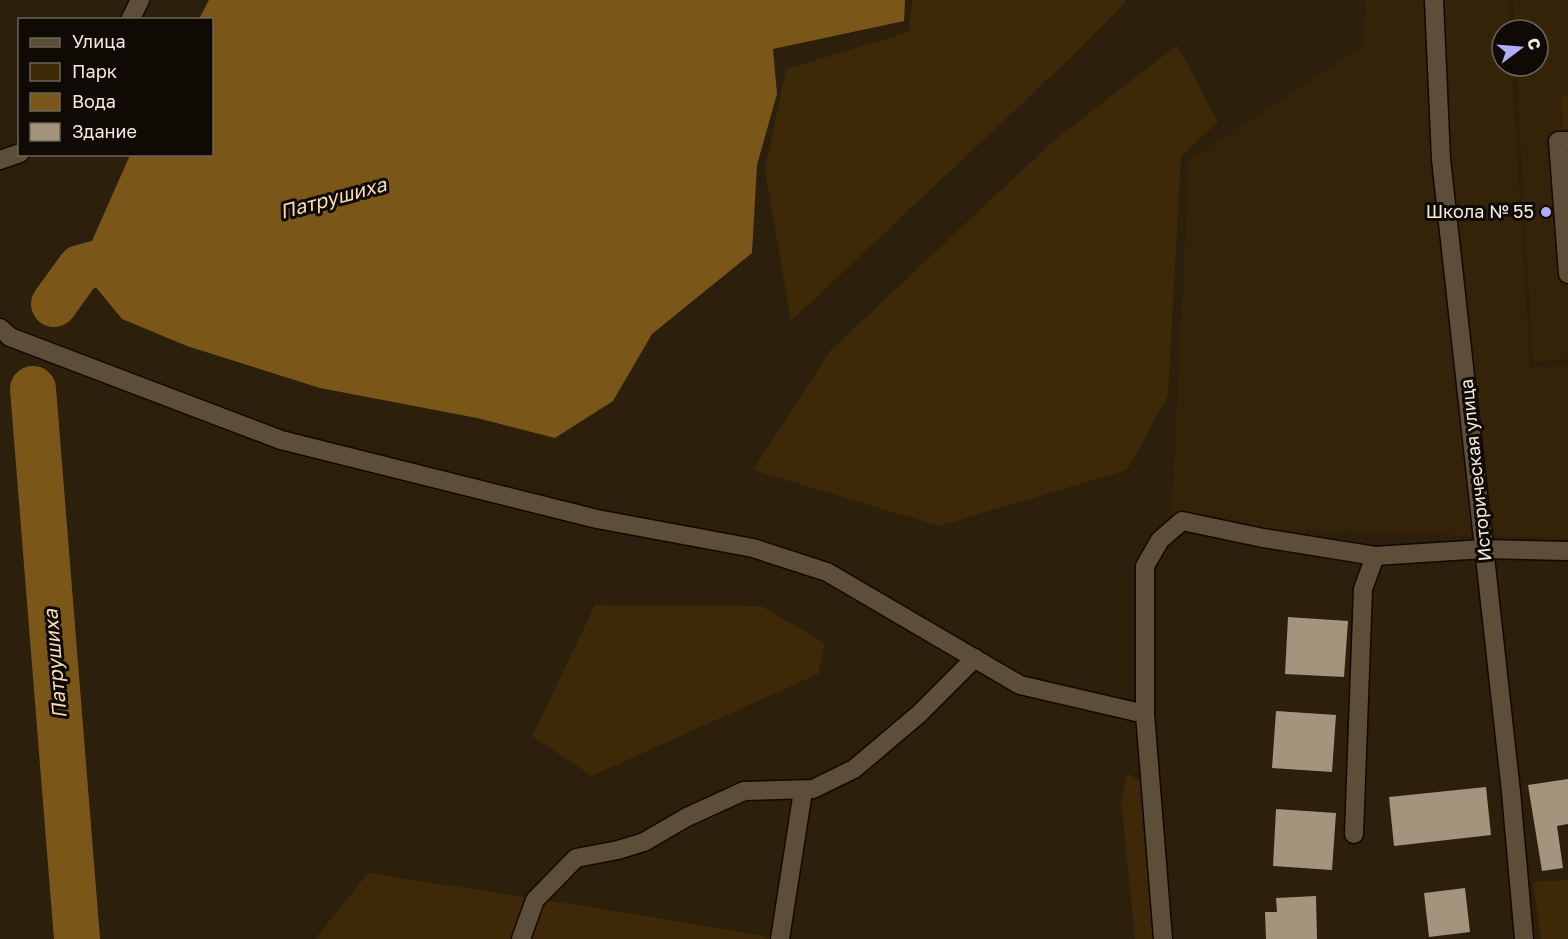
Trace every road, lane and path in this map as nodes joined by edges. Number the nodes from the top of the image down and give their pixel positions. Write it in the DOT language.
graph roads {
  1 [pos="140,0"];
  2 [pos="1434,0"];
  3 [pos="131,18"];
  4 [pos="1568,141"];
  5 [pos="18,154"];
  6 [pos="0,160"];
  7 [pos="1568,274"];
  8 [pos="0,328"];
  9 [pos="1485,549"];
  10 [pos="1568,551"];
  11 [pos="1375,556"];
  12 [pos="975,658"];
  13 [pos="1145,714"];
  14 [pos="803,791"];
  15 [pos="1354,834"];
  16 [pos="521,939"];
  17 [pos="780,939"];
  18 [pos="1163,939"];
  19 [pos="1524,939"];
  1 -- 3 [label="street"];
  2 -- 9 [label="street, Историческая улица"];
  4 -- 7 [label="street"];
  5 -- 6 [label="street"];
  8 -- 12 [label="street"];
  9 -- 10 [label="street"];
  9 -- 11 [label="street"];
  9 -- 19 [label="street, Историческая улица"];
  11 -- 13 [label="street"];
  11 -- 15 [label="street"];
  12 -- 13 [label="street"];
  12 -- 14 [label="street"];
  13 -- 18 [label="street"];
  14 -- 16 [label="street"];
  14 -- 17 [label="street"];
}
